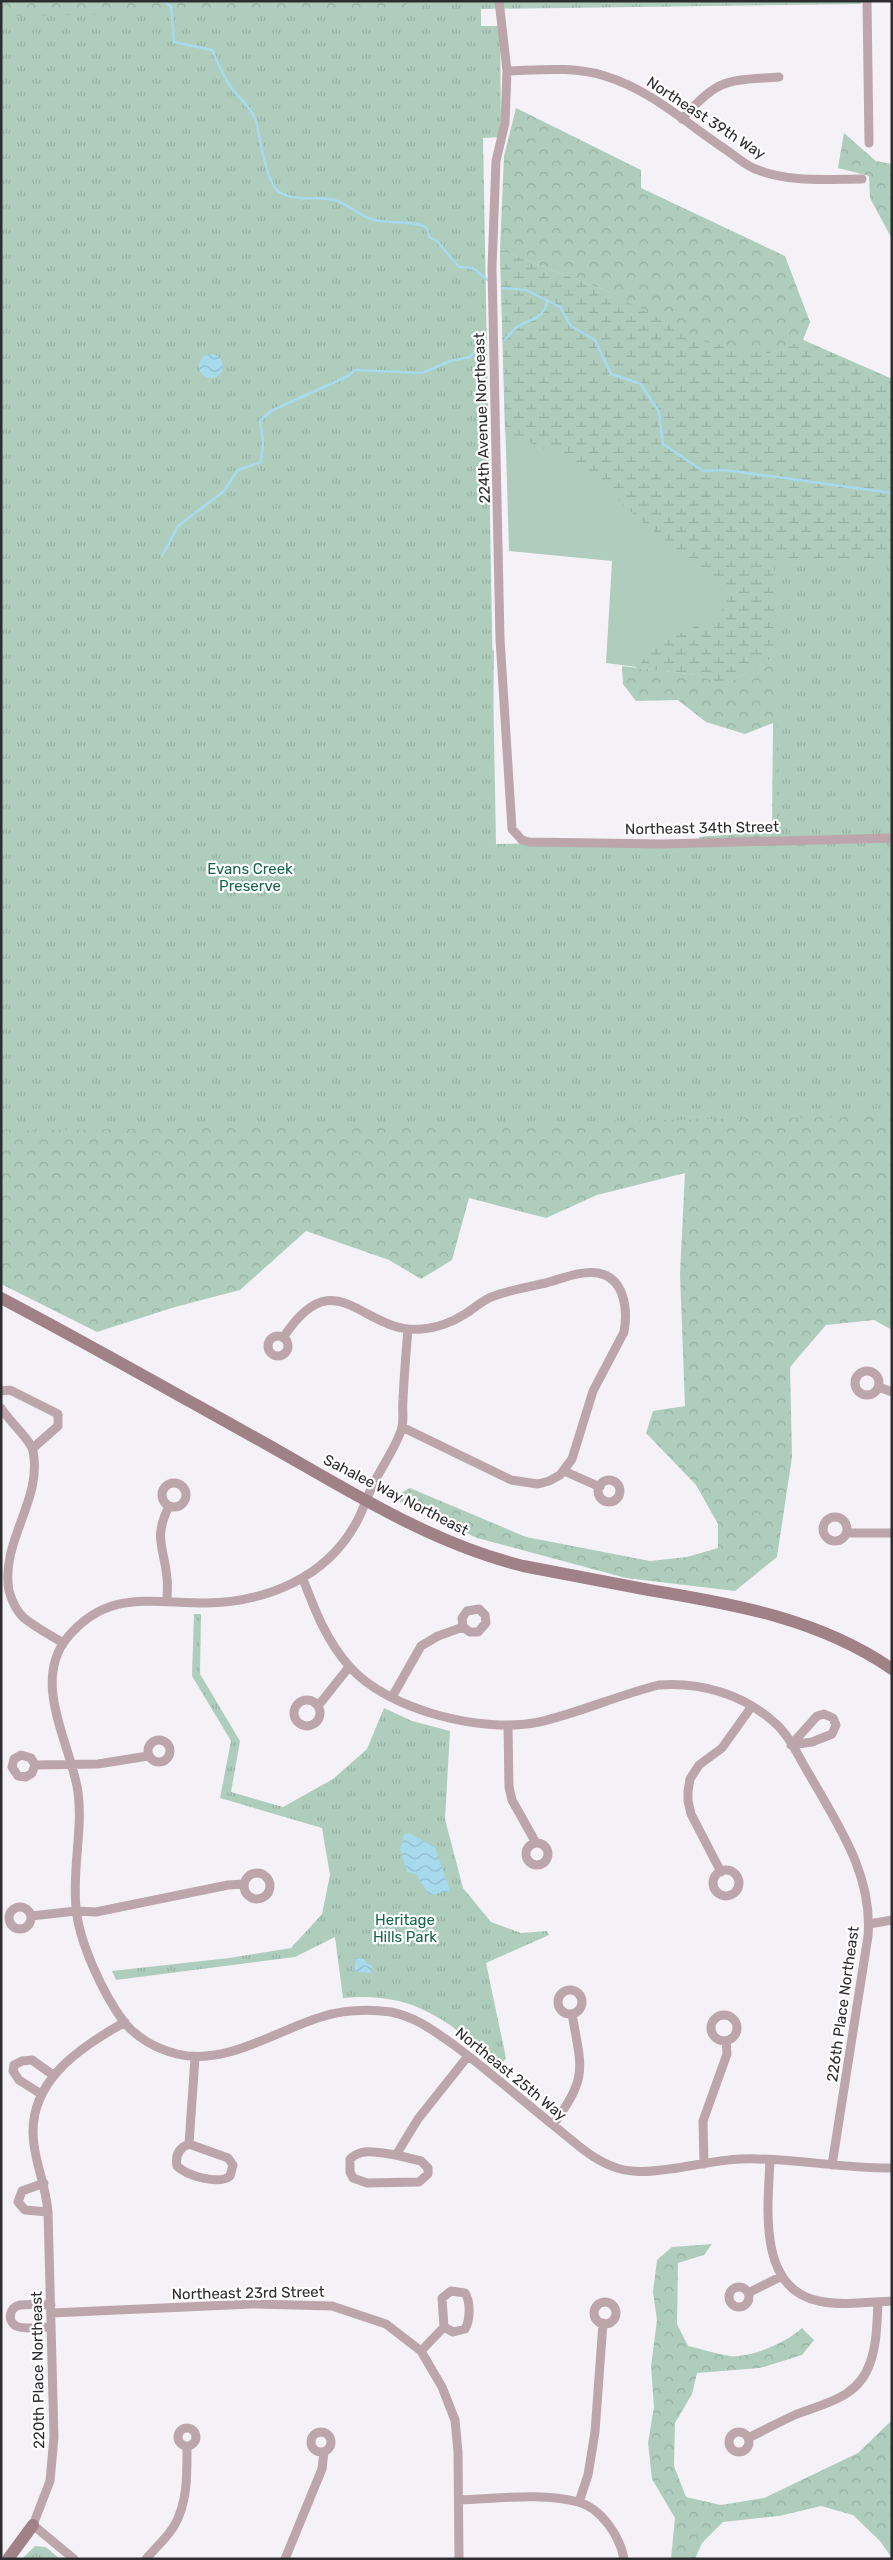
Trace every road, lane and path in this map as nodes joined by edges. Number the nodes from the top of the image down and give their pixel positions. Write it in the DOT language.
graph roads {
  1 [pos="499,1"];
  2 [pos="867,1"];
  3 [pos="507,71"];
  4 [pos="779,77"];
  5 [pos="682,119"];
  6 [pos="869,143"];
  7 [pos="862,179"];
  8 [pos="516,834"];
  9 [pos="892,838"];
  10 [pos="1,1298"];
  11 [pos="408,1329"];
  12 [pos="283,1338"];
  13 [pos="878,1387"];
  14 [pos="1,1391"];
  15 [pos="892,1392"];
  16 [pos="1,1408"];
  17 [pos="402,1426"];
  18 [pos="33,1448"];
  19 [pos="564,1471"];
  20 [pos="600,1487"];
  21 [pos="365,1500"];
  22 [pos="169,1506"];
  23 [pos="846,1533"];
  24 [pos="892,1533"];
  25 [pos="303,1579"];
  26 [pos="167,1601"];
  27 [pos="463,1626"];
  28 [pos="63,1643"];
  29 [pos="349,1666"];
  30 [pos="892,1669"];
  31 [pos="392,1697"];
  32 [pos="318,1706"];
  33 [pos="752,1706"];
  34 [pos="508,1726"];
  35 [pos="791,1745"];
  36 [pos="148,1756"];
  37 [pos="73,1764"];
  38 [pos="34,1766"];
  39 [pos="536,1843"];
  40 [pos="721,1872"];
  41 [pos="244,1884"];
  42 [pos="76,1911"];
  43 [pos="31,1916"];
  44 [pos="892,1920"];
  45 [pos="869,1924"];
  46 [pos="572,2014"];
  47 [pos="125,2022"];
  48 [pos="726,2041"];
  49 [pos="468,2056"];
  50 [pos="195,2058"];
  51 [pos="53,2075"];
  52 [pos="41,2094"];
  53 [pos="553,2126"];
  54 [pos="189,2144"];
  55 [pos="396,2155"];
  56 [pos="770,2160"];
  57 [pos="704,2164"];
  58 [pos="832,2165"];
  59 [pos="892,2168"];
  60 [pos="44,2182"];
  61 [pos="48,2212"];
  62 [pos="780,2277"];
  63 [pos="748,2293"];
  64 [pos="892,2301"];
  65 [pos="878,2302"];
  66 [pos="51,2309"];
  67 [pos="603,2323"];
  68 [pos="51,2327"];
  69 [pos="444,2327"];
  70 [pos="420,2351"];
  71 [pos="748,2438"];
  72 [pos="187,2446"];
  73 [pos="324,2452"];
  74 [pos="459,2500"];
  75 [pos="579,2502"];
  76 [pos="34,2525"];
  77 [pos="8,2559"];
  78 [pos="74,2559"];
  79 [pos="146,2559"];
  80 [pos="285,2559"];
  81 [pos="459,2559"];
  82 [pos="624,2559"];
  1 -- 3 [label="street, 224th Avenue Northeast"];
  2 -- 6 [label="street"];
  3 -- 5 [label="street, Northeast 39th Way"];
  3 -- 8 [label="street, 224th Avenue Northeast"];
  4 -- 5 [label="street"];
  5 -- 7 [label="street, Northeast 39th Way"];
  8 -- 9 [label="street, Northeast 34th Street"];
  10 -- 21 [label="main road, Sahalee Way Northeast"];
  11 -- 12 [label="street"];
  11 -- 17 [label="street"];
  11 -- 19 [label="street"];
  13 -- 15 [label="street"];
  14 -- 18 [label="street"];
  16 -- 18 [label="street"];
  17 -- 19 [label="street"];
  17 -- 21 [label="street"];
  18 -- 28 [label="street"];
  19 -- 20 [label="street"];
  21 -- 25 [label="street"];
  21 -- 30 [label="main road, Sahalee Way Northeast"];
  22 -- 26 [label="street"];
  23 -- 24 [label="street"];
  25 -- 26 [label="street"];
  25 -- 29 [label="street, 226th Place Northeast"];
  26 -- 28 [label="street"];
  27 -- 31 [label="street"];
  28 -- 37 [label="street, Northeast 25th Way"];
  29 -- 31 [label="street, 226th Place Northeast"];
  29 -- 32 [label="street"];
  31 -- 34 [label="street, 226th Place Northeast"];
  33 -- 34 [label="street, 226th Place Northeast"];
  33 -- 35 [label="street, 226th Place Northeast"];
  33 -- 40 [label="street"];
  34 -- 39 [label="street"];
  35 -- 35 [label="street"];
  35 -- 45 [label="street, 226th Place Northeast"];
  36 -- 37 [label="street"];
  37 -- 38 [label="street"];
  37 -- 42 [label="street, Northeast 25th Way"];
  41 -- 42 [label="street"];
  42 -- 43 [label="street"];
  42 -- 47 [label="street, Northeast 25th Way"];
  44 -- 45 [label="street"];
  45 -- 58 [label="street, 226th Place Northeast"];
  46 -- 53 [label="street"];
  47 -- 50 [label="street, Northeast 25th Way"];
  47 -- 51 [label="street, 220th Place Northeast"];
  48 -- 57 [label="street"];
  49 -- 50 [label="street, Northeast 25th Way"];
  49 -- 53 [label="street, Northeast 25th Way"];
  49 -- 55 [label="street"];
  50 -- 54 [label="street"];
  51 -- 52 [label="street, 220th Place Northeast"];
  51 -- 52 [label="street"];
  52 -- 60 [label="street, 220th Place Northeast"];
  53 -- 57 [label="street, Northeast 25th Way"];
  54 -- 54 [label="street"];
  55 -- 55 [label="street"];
  56 -- 57 [label="street, Northeast 25th Way"];
  56 -- 58 [label="street, Northeast 25th Way"];
  56 -- 62 [label="street"];
  58 -- 59 [label="street, Northeast 25th Way"];
  60 -- 61 [label="street, 220th Place Northeast"];
  60 -- 61 [label="street"];
  61 -- 66 [label="street, 220th Place Northeast"];
  62 -- 63 [label="street"];
  62 -- 65 [label="street"];
  64 -- 65 [label="street"];
  65 -- 71 [label="street"];
  66 -- 68 [label="street, 220th Place Northeast"];
  66 -- 68 [label="street, Northeast 23rd Street"];
  66 -- 70 [label="street, Northeast 23rd Street"];
  67 -- 75 [label="street"];
  68 -- 76 [label="street, 220th Place Northeast"];
  69 -- 69 [label="street"];
  69 -- 70 [label="street"];
  70 -- 74 [label="street, Northeast 23rd Street"];
  72 -- 79 [label="street"];
  73 -- 80 [label="street"];
  74 -- 75 [label="street"];
  74 -- 81 [label="street, Northeast 23rd Street"];
  75 -- 82 [label="street"];
  76 -- 77 [label="main road"];
  76 -- 78 [label="street"];
}
